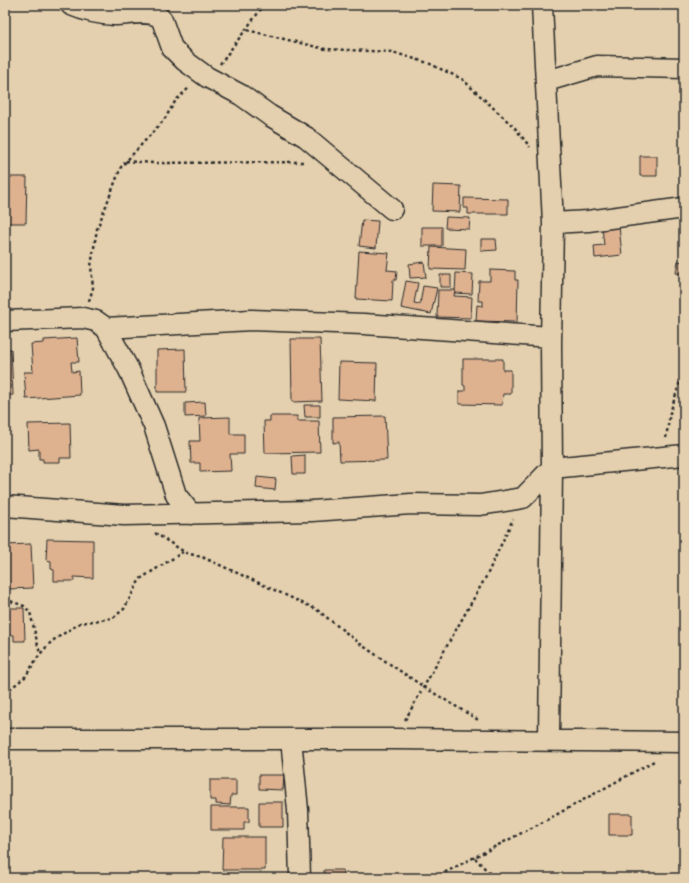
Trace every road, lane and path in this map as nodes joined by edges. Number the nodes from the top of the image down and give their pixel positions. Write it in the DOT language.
graph roads {
  1 [pos="71,5"];
  2 [pos="264,5"];
  3 [pos="542,5"];
  4 [pos="246,30"];
  5 [pos="684,68"];
  6 [pos="205,76"];
  7 [pos="547,81"];
  8 [pos="533,152"];
  9 [pos="126,161"];
  10 [pos="335,161"];
  11 [pos="684,208"];
  12 [pos="392,209"];
  13 [pos="553,224"];
  14 [pos="83,318"];
  15 [pos="5,320"];
  16 [pos="106,328"];
  17 [pos="551,337"];
  18 [pos="684,369"];
  19 [pos="684,455"];
  20 [pos="664,456"];
  21 [pos="552,468"];
  22 [pos="523,498"];
  23 [pos="5,506"];
  24 [pos="191,514"];
  25 [pos="148,529"];
  26 [pos="183,552"];
  27 [pos="5,599"];
  28 [pos="40,654"];
  29 [pos="424,687"];
  30 [pos="5,693"];
  31 [pos="485,724"];
  32 [pos="5,739"];
  33 [pos="291,739"];
  34 [pos="394,739"];
  35 [pos="549,740"];
  36 [pos="684,742"];
  37 [pos="657,760"];
  38 [pos="475,858"];
  39 [pos="300,878"];
  40 [pos="434,878"];
  41 [pos="494,878"];
  1 -- 6 [label="street"];
  2 -- 4 [label="path"];
  3 -- 7 [label="street"];
  4 -- 6 [label="path"];
  4 -- 8 [label="path"];
  5 -- 7 [label="street"];
  6 -- 9 [label="path"];
  6 -- 10 [label="street"];
  7 -- 13 [label="street"];
  9 -- 10 [label="path"];
  9 -- 14 [label="path"];
  10 -- 12 [label="street"];
  11 -- 13 [label="street"];
  13 -- 17 [label="street"];
  14 -- 15 [label="street"];
  14 -- 16 [label="street"];
  16 -- 17 [label="street"];
  16 -- 24 [label="street"];
  17 -- 21 [label="street"];
  18 -- 20 [label="path"];
  19 -- 20 [label="street"];
  20 -- 21 [label="street"];
  21 -- 22 [label="street"];
  21 -- 35 [label="street"];
  22 -- 24 [label="street"];
  22 -- 29 [label="path"];
  23 -- 24 [label="street"];
  25 -- 26 [label="path"];
  26 -- 28 [label="path"];
  26 -- 29 [label="path"];
  27 -- 28 [label="path"];
  28 -- 30 [label="path"];
  29 -- 31 [label="path"];
  29 -- 34 [label="path"];
  32 -- 33 [label="street"];
  33 -- 34 [label="street"];
  33 -- 39 [label="street"];
  34 -- 35 [label="street"];
  35 -- 36 [label="street"];
  37 -- 38 [label="path"];
  38 -- 40 [label="path"];
  38 -- 41 [label="path"];
}
